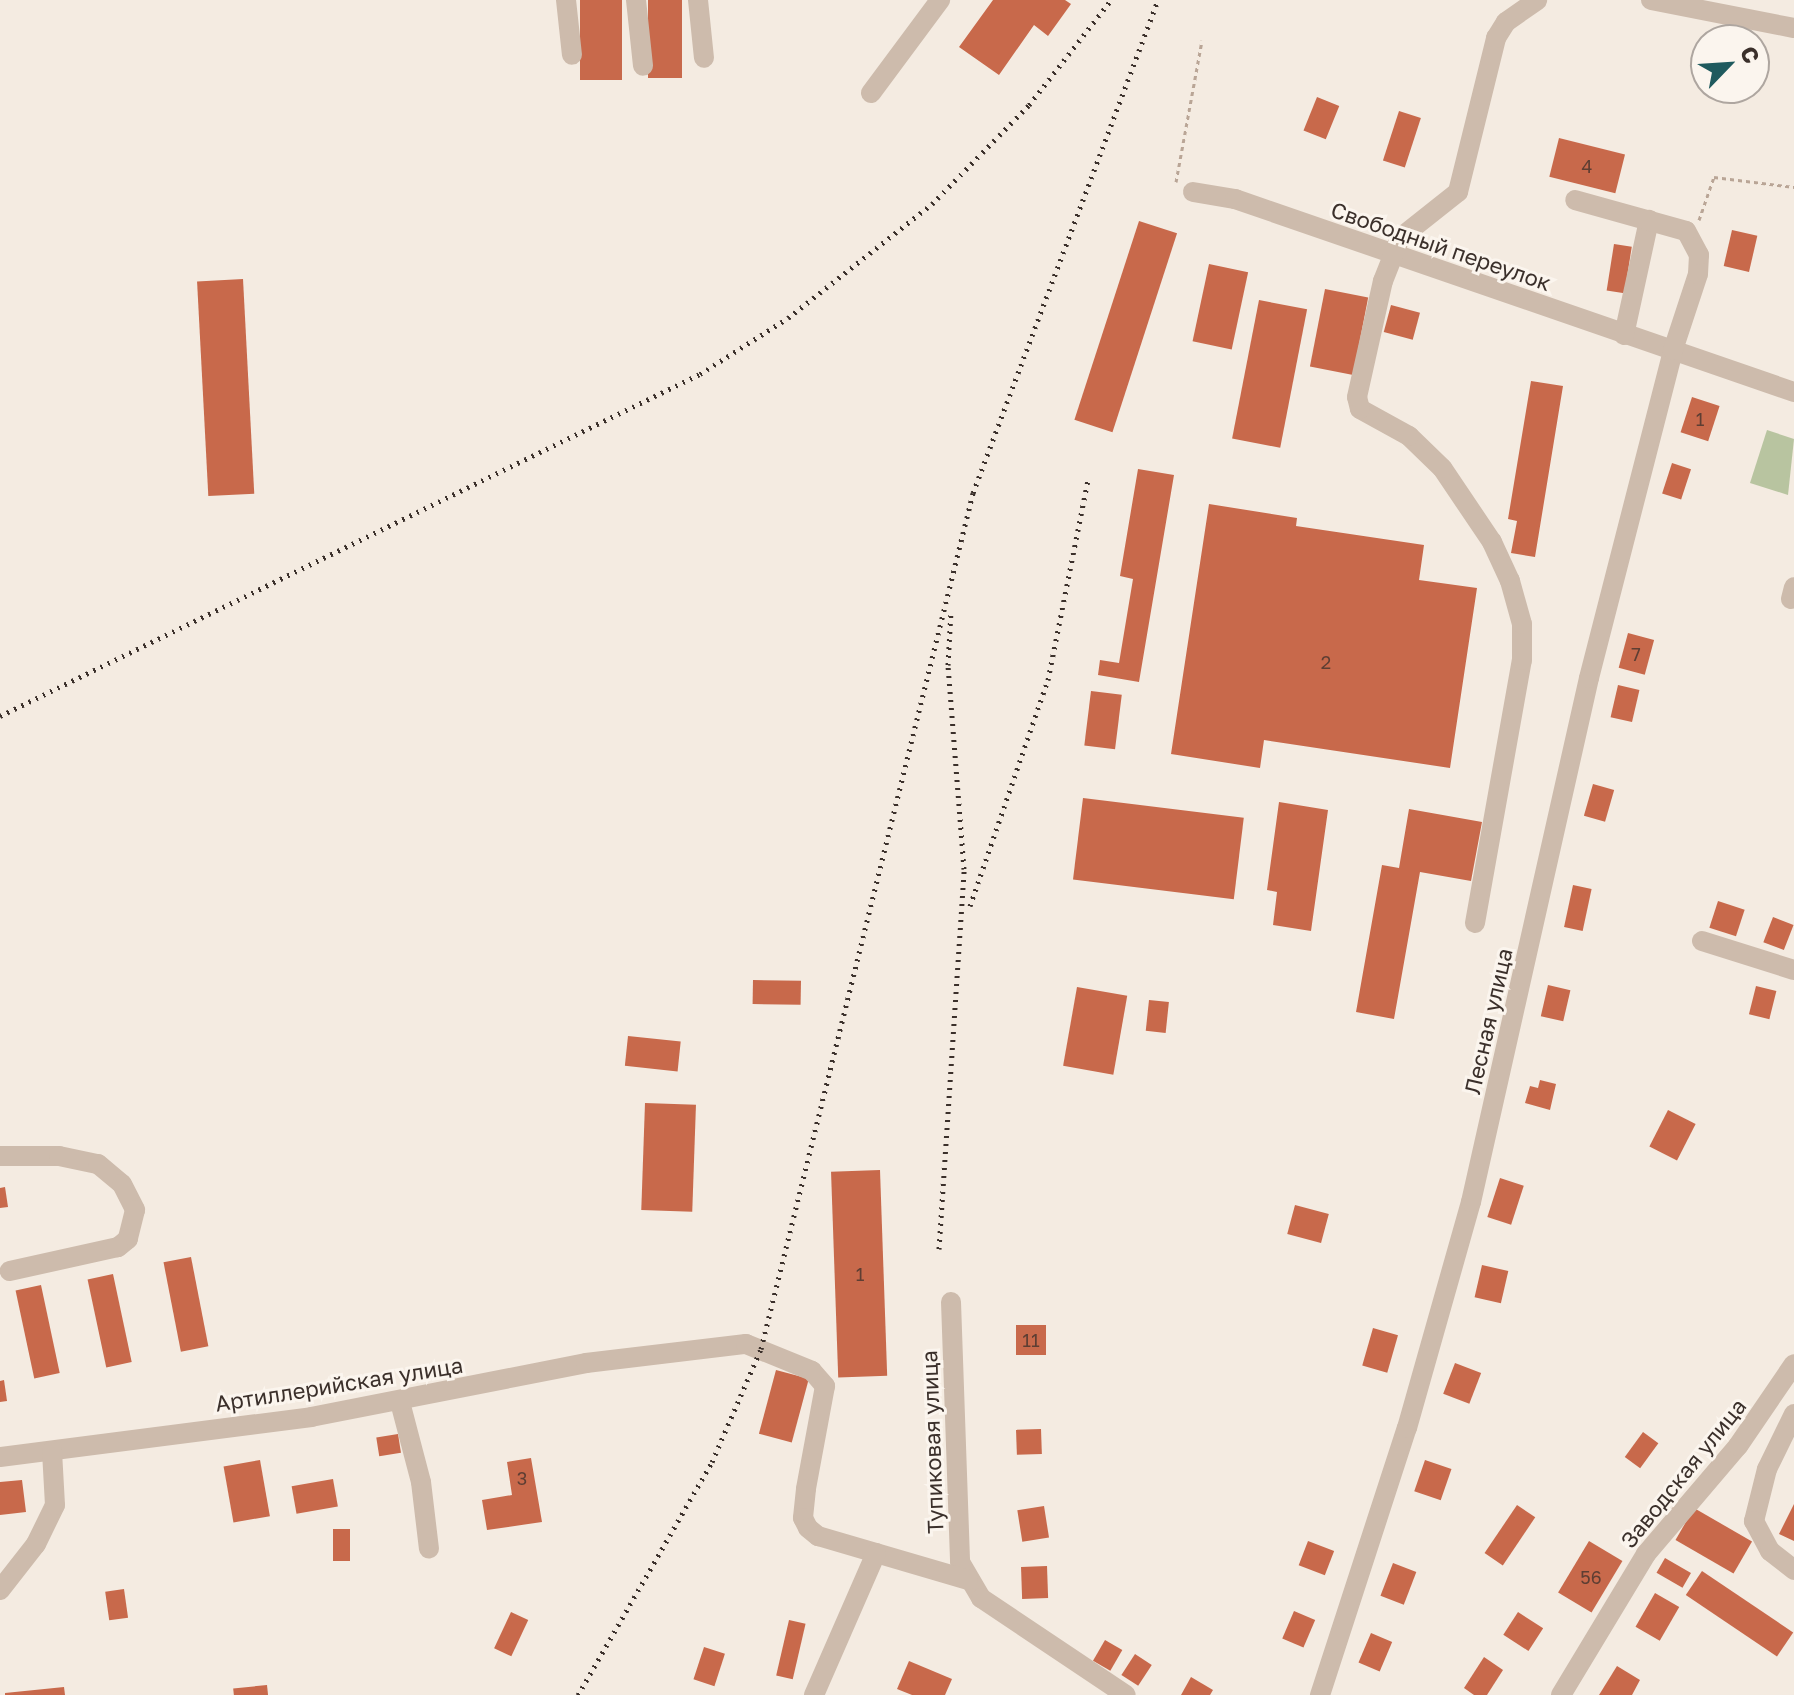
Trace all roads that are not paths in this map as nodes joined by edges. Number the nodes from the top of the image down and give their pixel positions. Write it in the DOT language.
graph roads {
  1 [pos="566,0"];
  2 [pos="636,0"];
  3 [pos="698,0"];
  4 [pos="940,0"];
  5 [pos="1537,0"];
  6 [pos="1651,0"];
  7 [pos="1794,28"];
  8 [pos="572,55"];
  9 [pos="704,58"];
  10 [pos="643,66"];
  11 [pos="871,93"];
  12 [pos="1193,192"];
  13 [pos="1575,200"];
  14 [pos="1649,220"];
  15 [pos="1392,256"];
  16 [pos="1624,335"];
  17 [pos="1673,350"];
  18 [pos="1794,392"];
  19 [pos="1475,923"];
  20 [pos="1702,941"];
  21 [pos="1794,970"];
  22 [pos="0,1155"];
  23 [pos="10,1271"];
  24 [pos="951,1302"];
  25 [pos="1794,1364"];
  26 [pos="400,1402"];
  27 [pos="1794,1414"];
  28 [pos="52,1451"];
  29 [pos="0,1457"];
  30 [pos="429,1549"];
  31 [pos="876,1553"];
  32 [pos="1794,1570"];
  33 [pos="968,1580"];
  34 [pos="0,1590"];
  35 [pos="814,1695"];
  36 [pos="1126,1695"];
  37 [pos="1320,1695"];
  38 [pos="1561,1695"];
  1 -- 8 [label="lane"];
  2 -- 10 [label="lane"];
  3 -- 9 [label="lane"];
  4 -- 11 [label="lane"];
  5 -- 15 [label="lane"];
  6 -- 7 [label="lane"];
  12 -- 15 [label="lane, Свободный переулок"];
  13 -- 14 [label="lane"];
  14 -- 16 [label="lane"];
  14 -- 17 [label="lane, Лесная улица"];
  15 -- 16 [label="lane, Свободный переулок"];
  15 -- 19 [label="lane"];
  16 -- 17 [label="lane, Свободный переулок"];
  17 -- 18 [label="lane, Свободный переулок"];
  17 -- 37 [label="lane, Лесная улица"];
  20 -- 21 [label="lane"];
  22 -- 23 [label="lane"];
  24 -- 33 [label="lane, Тупиковая улица"];
  25 -- 38 [label="lane, Заводская улица"];
  26 -- 28 [label="lane, Артиллерийская улица"];
  26 -- 30 [label="lane"];
  26 -- 31 [label="lane, Артиллерийская улица"];
  27 -- 32 [label="lane"];
  28 -- 29 [label="lane, Артиллерийская улица"];
  28 -- 34 [label="lane"];
  31 -- 33 [label="lane"];
  31 -- 35 [label="lane"];
  33 -- 36 [label="lane"];
}
